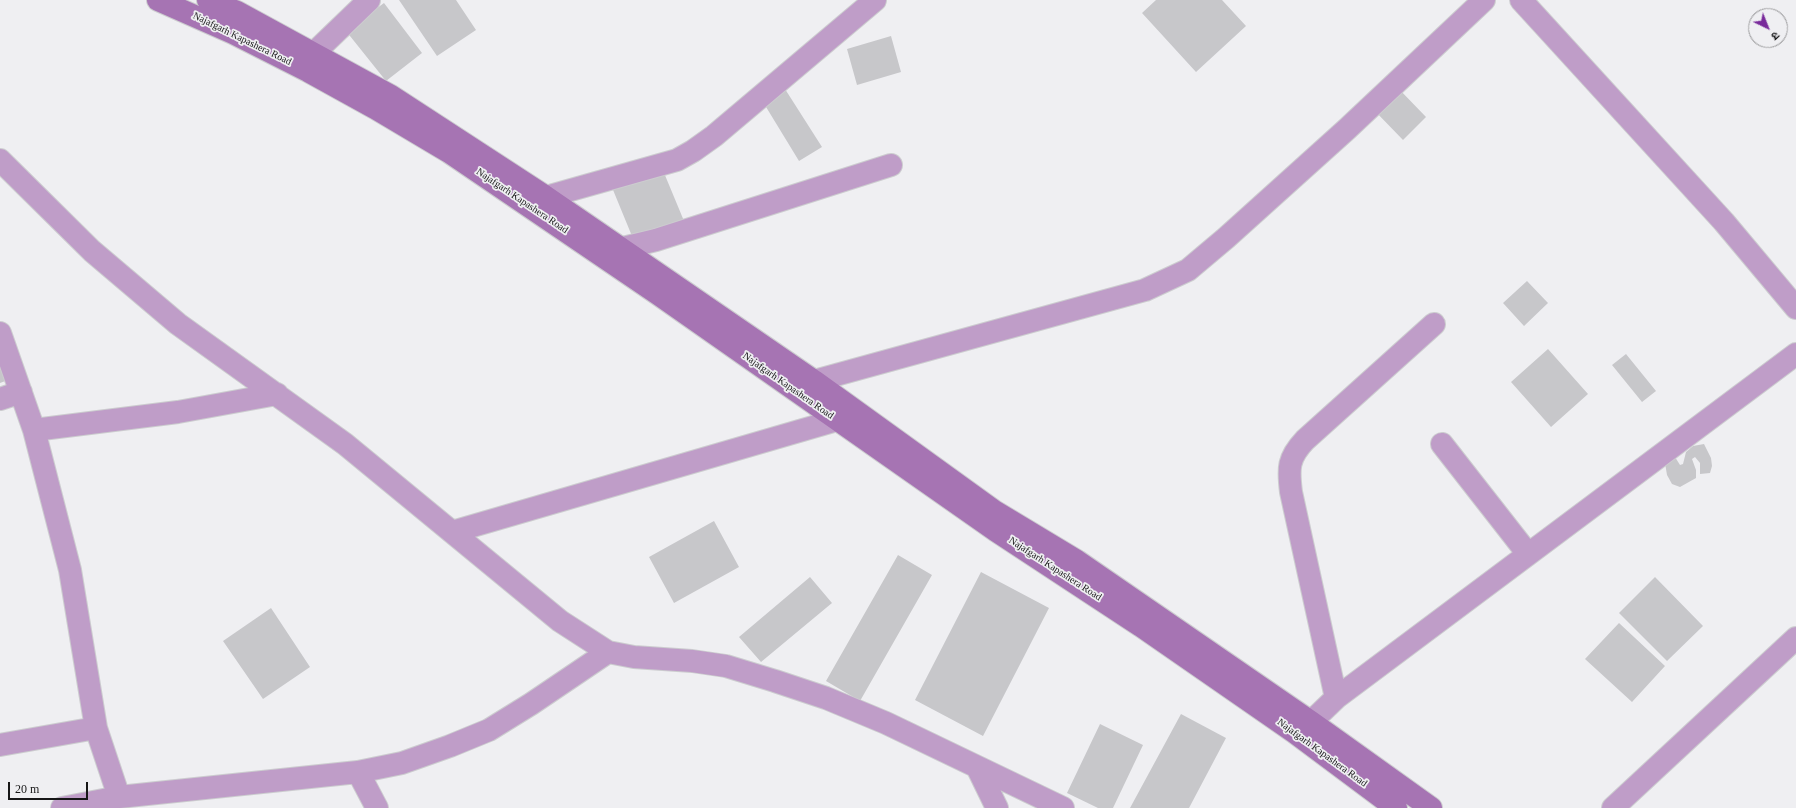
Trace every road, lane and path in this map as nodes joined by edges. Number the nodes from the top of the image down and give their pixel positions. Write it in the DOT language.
graph roads {
  1 [pos="158,0"];
  2 [pos="208,0"];
  3 [pos="369,0"];
  4 [pos="875,0"];
  5 [pos="1484,0"];
  6 [pos="1521,0"];
  7 [pos="313,54"];
  8 [pos="0,160"];
  9 [pos="891,165"];
  10 [pos="546,197"];
  11 [pos="623,248"];
  12 [pos="1796,308"];
  13 [pos="1434,324"];
  14 [pos="0,333"];
  15 [pos="1796,354"];
  16 [pos="814,381"];
  17 [pos="21,392"];
  18 [pos="277,394"];
  19 [pos="0,399"];
  20 [pos="837,420"];
  21 [pos="34,430"];
  22 [pos="1442,444"];
  23 [pos="452,532"];
  24 [pos="1528,554"];
  25 [pos="1796,638"];
  26 [pos="608,652"];
  27 [pos="1336,698"];
  28 [pos="1311,722"];
  29 [pos="96,728"];
  30 [pos="0,745"];
  31 [pos="977,767"];
  32 [pos="358,772"];
  33 [pos="119,797"];
  34 [pos="62,808"];
  35 [pos="377,808"];
  36 [pos="997,808"];
  37 [pos="1063,808"];
  38 [pos="1396,808"];
  39 [pos="1431,808"];
  40 [pos="1613,808"];
  1 -- 20 [label="main road, Najafgarh Kapashera Road"];
  2 -- 7 [label="main road"];
  3 -- 7 [label="street"];
  4 -- 10 [label="street"];
  5 -- 16 [label="street"];
  6 -- 12 [label="street"];
  7 -- 10 [label="main road"];
  8 -- 18 [label="street"];
  9 -- 11 [label="street"];
  10 -- 11 [label="main road"];
  11 -- 16 [label="main road"];
  13 -- 27 [label="street"];
  14 -- 17 [label="street"];
  15 -- 24 [label="street"];
  16 -- 28 [label="main road"];
  17 -- 19 [label="street"];
  17 -- 21 [label="street"];
  18 -- 21 [label="street"];
  18 -- 23 [label="street"];
  20 -- 23 [label="street"];
  20 -- 38 [label="main road, Najafgarh Kapashera Road"];
  21 -- 29 [label="street"];
  22 -- 24 [label="street"];
  23 -- 26 [label="street"];
  24 -- 27 [label="street"];
  25 -- 40 [label="street"];
  26 -- 31 [label="street"];
  26 -- 32 [label="street"];
  27 -- 28 [label="street"];
  28 -- 39 [label="main road"];
  29 -- 30 [label="street"];
  29 -- 33 [label="street"];
  31 -- 36 [label="street"];
  31 -- 37 [label="street"];
  32 -- 33 [label="street"];
  32 -- 35 [label="street"];
  33 -- 34 [label="street"];
}
